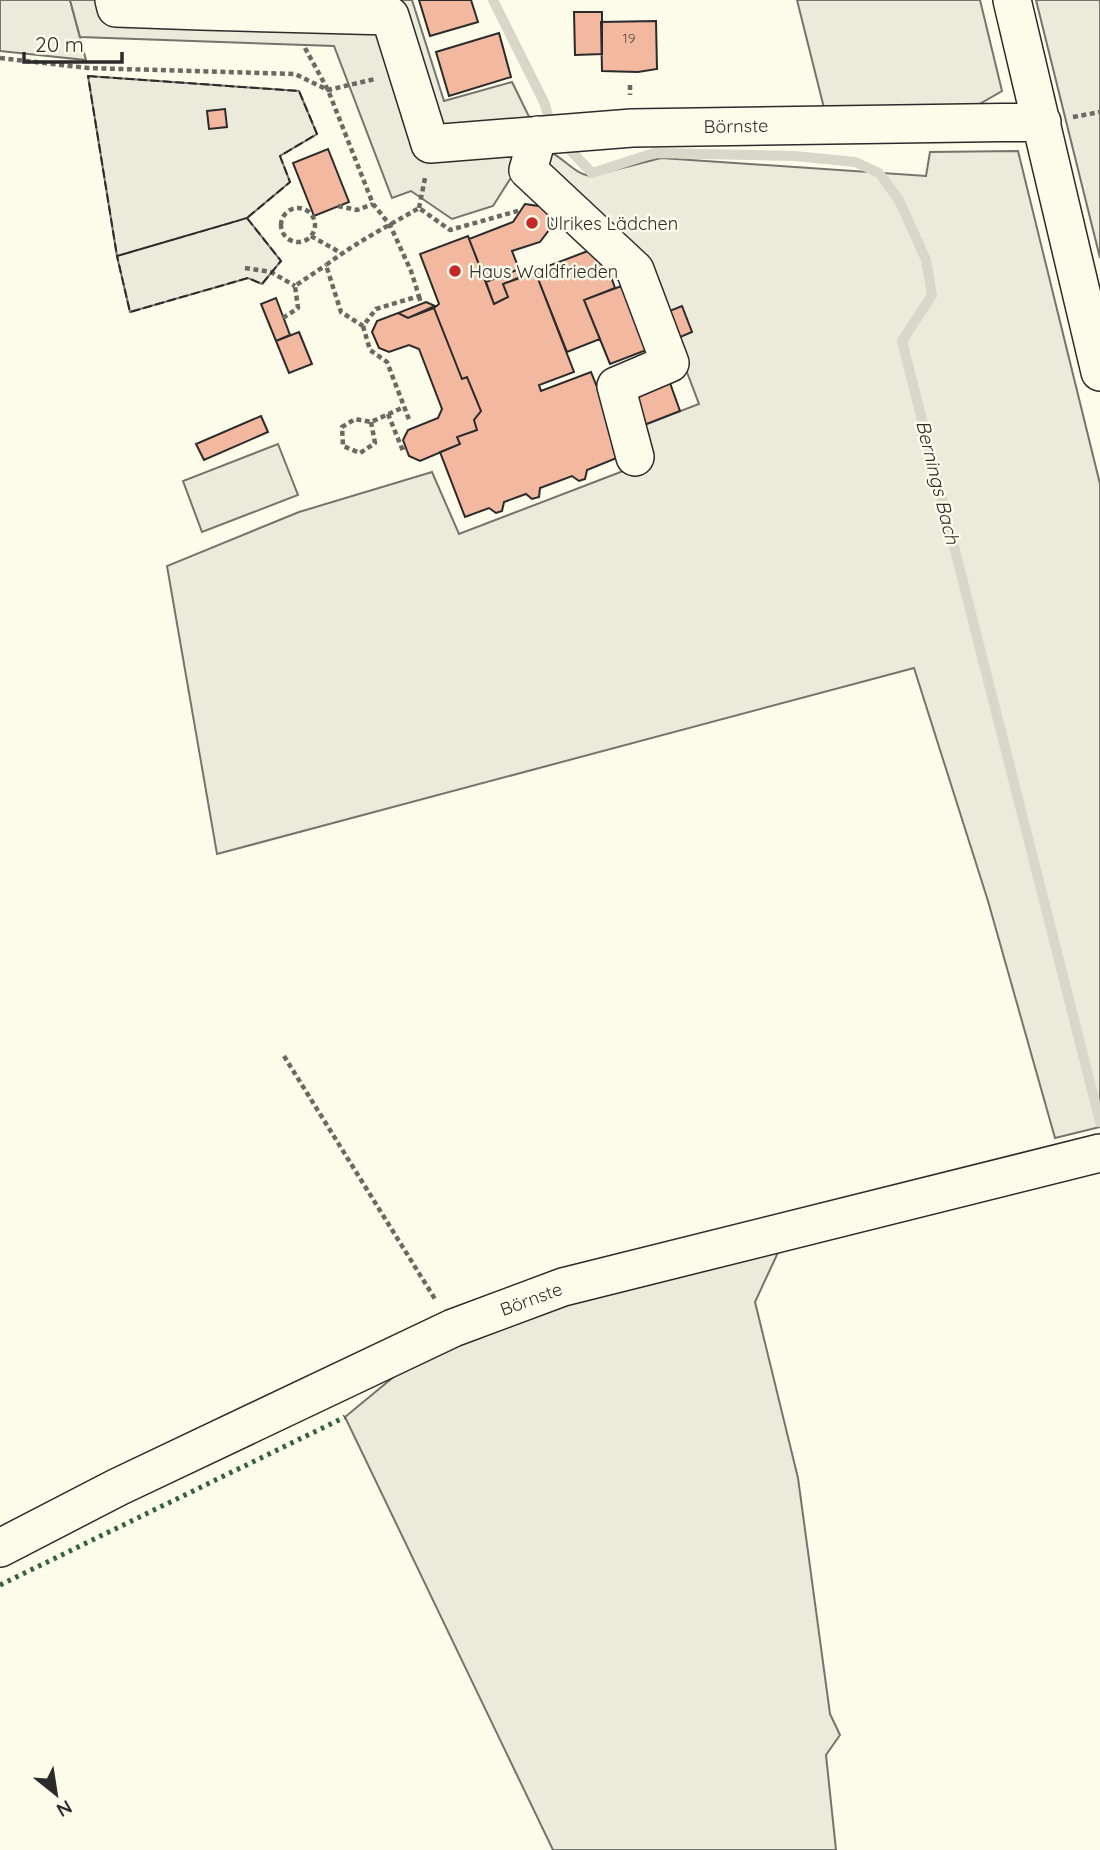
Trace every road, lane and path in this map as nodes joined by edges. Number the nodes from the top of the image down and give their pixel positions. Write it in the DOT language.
graph roads {
  1 [pos="114,0"];
  2 [pos="1012,0"];
  3 [pos="199,5"];
  4 [pos="284,7"];
  5 [pos="0,58"];
  6 [pos="377,79"];
  7 [pos="328,90"];
  8 [pos="1042,122"];
  9 [pos="538,135"];
  10 [pos="373,204"];
  11 [pos="338,206"];
  12 [pos="521,209"];
  13 [pos="390,225"];
  14 [pos="311,236"];
  15 [pos="341,253"];
  16 [pos="326,265"];
  17 [pos="244,268"];
  18 [pos="295,286"];
  19 [pos="419,296"];
  20 [pos="421,304"];
  21 [pos="283,318"];
  22 [pos="363,327"];
  23 [pos="1100,372"];
  24 [pos="404,407"];
  25 [pos="388,414"];
  26 [pos="371,422"];
  27 [pos="410,422"];
  28 [pos="407,449"];
  29 [pos="635,457"];
  30 [pos="284,1056"];
  31 [pos="1100,1153"];
  32 [pos="453,1328"];
  33 [pos="0,1548"];
  1 -- 3 [label="street"];
  2 -- 8 [label="street"];
  3 -- 4 [label="street"];
  4 -- 7 [label="path"];
  4 -- 9 [label="street, Börnste"];
  5 -- 7 [label="path"];
  6 -- 7 [label="path"];
  7 -- 10 [label="path"];
  8 -- 9 [label="street, Börnste"];
  8 -- 23 [label="street"];
  9 -- 29 [label="street"];
  10 -- 11 [label="path"];
  10 -- 13 [label="path"];
  12 -- 13 [label="path"];
  13 -- 15 [label="path"];
  13 -- 19 [label="path"];
  14 -- 14 [label="path"];
  14 -- 15 [label="path"];
  15 -- 16 [label="path"];
  16 -- 18 [label="path"];
  16 -- 22 [label="path"];
  17 -- 18 [label="path"];
  18 -- 21 [label="path"];
  19 -- 20 [label="path"];
  19 -- 22 [label="path"];
  22 -- 24 [label="path"];
  24 -- 25 [label="path"];
  24 -- 27 [label="path"];
  25 -- 26 [label="path"];
  25 -- 28 [label="path"];
  26 -- 26 [label="path"];
  30 -- 32 [label="path"];
  31 -- 32 [label="street, Börnste"];
  32 -- 33 [label="street, Börnste"];
}
